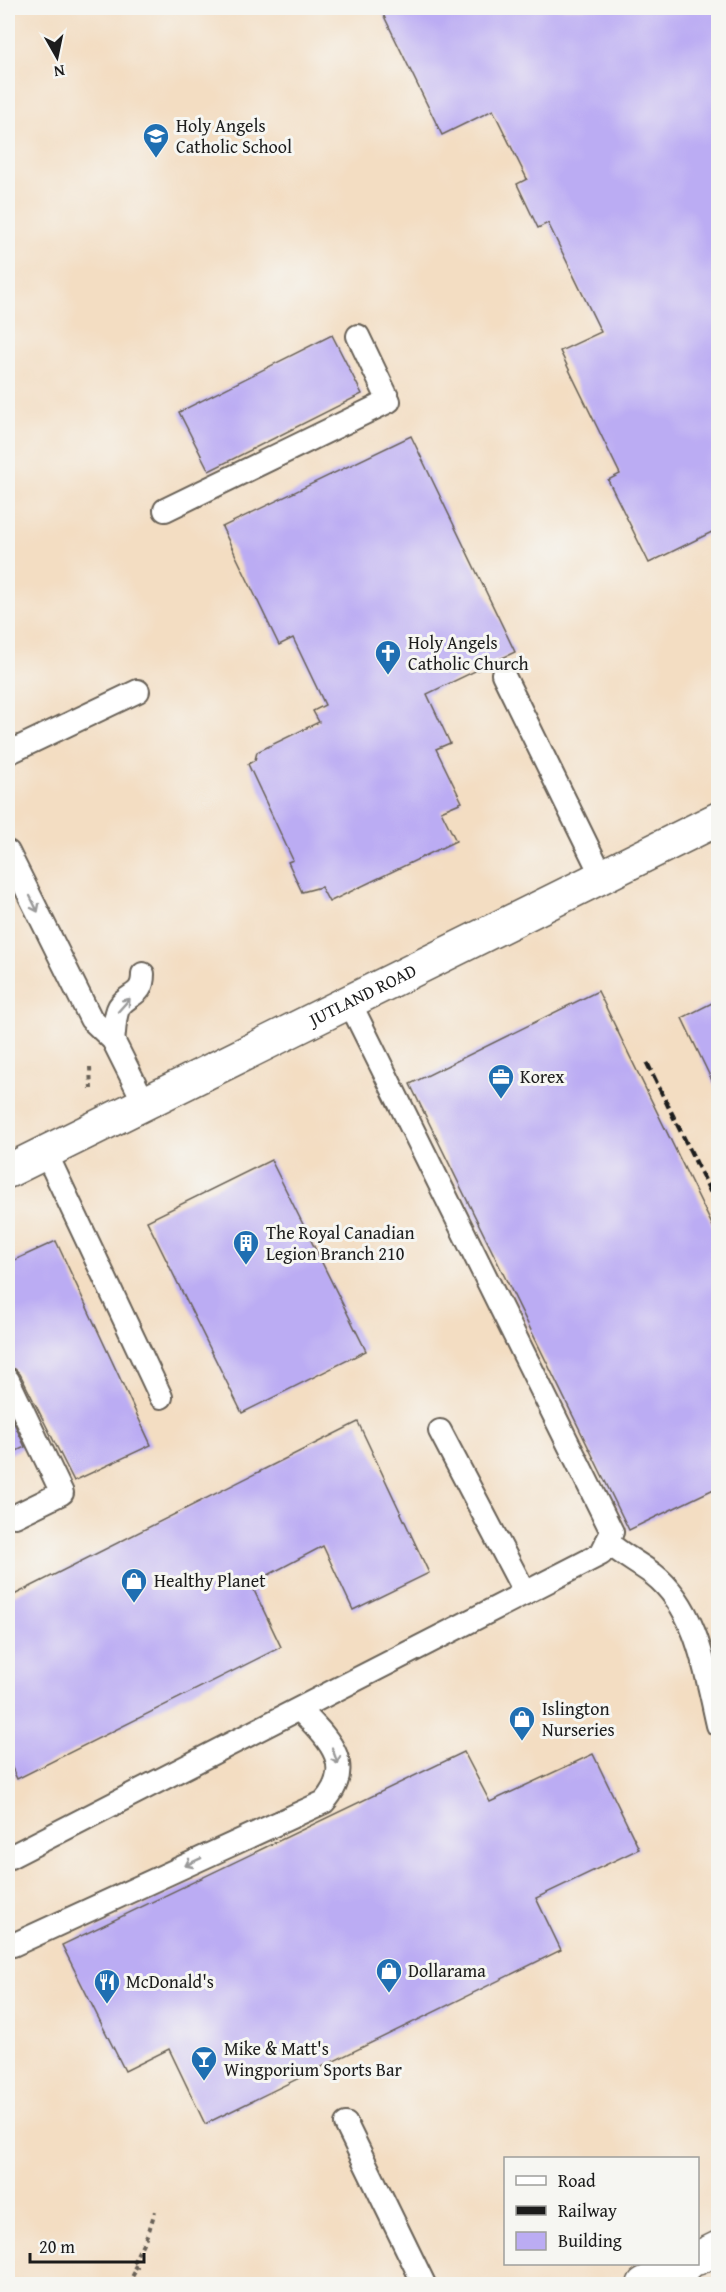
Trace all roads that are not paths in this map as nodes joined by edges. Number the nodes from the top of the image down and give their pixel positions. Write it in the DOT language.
graph roads {
  1 [pos="358,336"];
  2 [pos="165,510"];
  3 [pos="502,674"];
  4 [pos="138,691"];
  5 [pos="8,753"];
  6 [pos="718,819"];
  7 [pos="8,852"];
  8 [pos="602,876"];
  9 [pos="143,974"];
  10 [pos="349,1001"];
  11 [pos="113,1040"];
  12 [pos="144,1102"];
  13 [pos="45,1151"];
  14 [pos="8,1171"];
  15 [pos="8,1380"];
  16 [pos="161,1396"];
  17 [pos="440,1431"];
  18 [pos="15,1516"];
  19 [pos="607,1542"];
  20 [pos="525,1593"];
  21 [pos="300,1710"];
  22 [pos="718,1725"];
  23 [pos="8,1858"];
  24 [pos="13,1946"];
  25 [pos="346,2124"];
  26 [pos="718,2248"];
  27 [pos="699,2258"];
  28 [pos="685,2265"];
  29 [pos="424,2284"];
  30 [pos="644,2284"];
  1 -- 2 [label="lane"];
  3 -- 8 [label="lane"];
  4 -- 5 [label="lane"];
  6 -- 8 [label="street, JUTLAND ROAD"];
  7 -- 11 [label="lane, one-way"];
  8 -- 10 [label="street, JUTLAND ROAD"];
  11 -- 9 [label="lane, one-way"];
  10 -- 12 [label="street, JUTLAND ROAD"];
  10 -- 19 [label="lane"];
  11 -- 12 [label="lane"];
  12 -- 13 [label="street, JUTLAND ROAD"];
  13 -- 14 [label="street, JUTLAND ROAD"];
  13 -- 16 [label="lane"];
  15 -- 18 [label="lane"];
  17 -- 20 [label="lane"];
  19 -- 20 [label="lane"];
  19 -- 22 [label="lane"];
  20 -- 21 [label="lane"];
  21 -- 23 [label="lane"];
  21 -- 24 [label="lane, one-way"];
  25 -- 29 [label="lane"];
  26 -- 27 [label="street"];
  28 -- 30 [label="street"];
}
